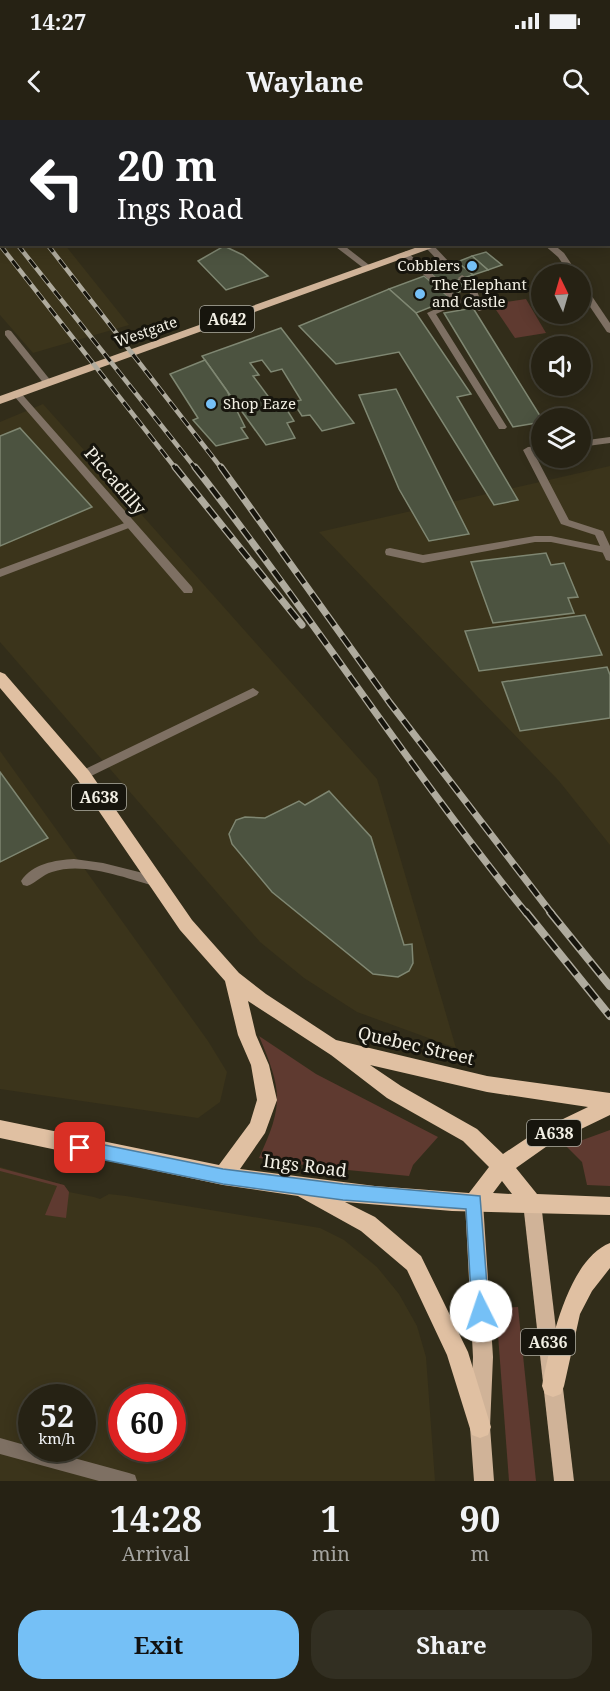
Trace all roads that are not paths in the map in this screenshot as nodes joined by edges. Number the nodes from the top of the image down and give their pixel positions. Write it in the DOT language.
graph roads {
  1 [pos="339,246"];
  2 [pos="426,246"];
  3 [pos="430,246"];
  4 [pos="550,246"];
  5 [pos="406,254"];
  6 [pos="567,264"];
  7 [pos="447,265"];
  8 [pos="369,268"];
  9 [pos="462,278"];
  10 [pos="487,297"];
  11 [pos="591,302"];
  12 [pos="610,330"];
  13 [pos="8,333"];
  14 [pos="48,382"];
  15 [pos="17,394"];
  16 [pos="0,400"];
  17 [pos="502,427"];
  18 [pos="610,440"];
  19 [pos="591,443"];
  20 [pos="537,468"];
  21 [pos="130,524"];
  22 [pos="390,552"];
  23 [pos="609,553"];
  24 [pos="0,573"];
  25 [pos="188,590"];
  26 [pos="0,678"];
  27 [pos="253,692"];
  28 [pos="83,775"];
  29 [pos="27,881"];
  30 [pos="159,882"];
  31 [pos="233,978"];
  32 [pos="331,1047"];
  33 [pos="610,1104"];
  34 [pos="0,1129"];
  35 [pos="502,1166"];
  36 [pos="223,1176"];
  37 [pos="295,1186"];
  38 [pos="474,1202"];
  39 [pos="532,1203"];
  40 [pos="610,1206"];
  41 [pos="610,1253"];
  42 [pos="553,1386"];
  43 [pos="480,1427"];
  44 [pos="0,1446"];
  45 [pos="563,1472"];
  46 [pos="129,1481"];
  47 [pos="484,1481"];
  48 [pos="574,1481"];
  1 -- 8 [label="street"];
  2 -- 5 [label="main road, Westgate / A642"];
  3 -- 7 [label="street"];
  4 -- 6 [label="street"];
  5 -- 8 [label="main road, Westgate / A642"];
  5 -- 17 [label="street"];
  8 -- 14 [label="main road, Westgate / A642"];
  9 -- 10 [label="street"];
  11 -- 12 [label="street"];
  13 -- 14 [label="street"];
  14 -- 15 [label="main road, Westgate / A642"];
  15 -- 16 [label="main road, Westgate / A642"];
  15 -- 21 [label="street, Piccadilly"];
  18 -- 19 [label="street"];
  20 -- 23 [label="street"];
  21 -- 24 [label="street"];
  21 -- 25 [label="street, Piccadilly"];
  22 -- 23 [label="street"];
  26 -- 28 [label="highway, Quebec Street / A638"];
  27 -- 28 [label="street"];
  28 -- 30 [label="highway, Quebec Street / A638"];
  29 -- 30 [label="street"];
  30 -- 31 [label="highway, Quebec Street / A638"];
  31 -- 32 [label="highway, Quebec Street / A638"];
  31 -- 36 [label="highway, Quebec Street / A638"];
  32 -- 33 [label="highway, Quebec Street / A638"];
  32 -- 35 [label="highway, A638"];
  33 -- 35 [label="highway, A638"];
  34 -- 36 [label="highway, Ings Road"];
  35 -- 38 [label="highway, A638"];
  35 -- 39 [label="highway"];
  36 -- 37 [label="highway, Ings Road"];
  37 -- 38 [label="highway, Ings Road"];
  37 -- 43 [label="highway"];
  38 -- 39 [label="highway, Ings Road"];
  38 -- 43 [label="main road"];
  39 -- 40 [label="highway, Ings Road"];
  39 -- 42 [label="main road, A636"];
  41 -- 42 [label="highway"];
  42 -- 45 [label="main road, A636"];
  43 -- 47 [label="main road"];
  44 -- 46 [label="street"];
  45 -- 48 [label="street"];
}
